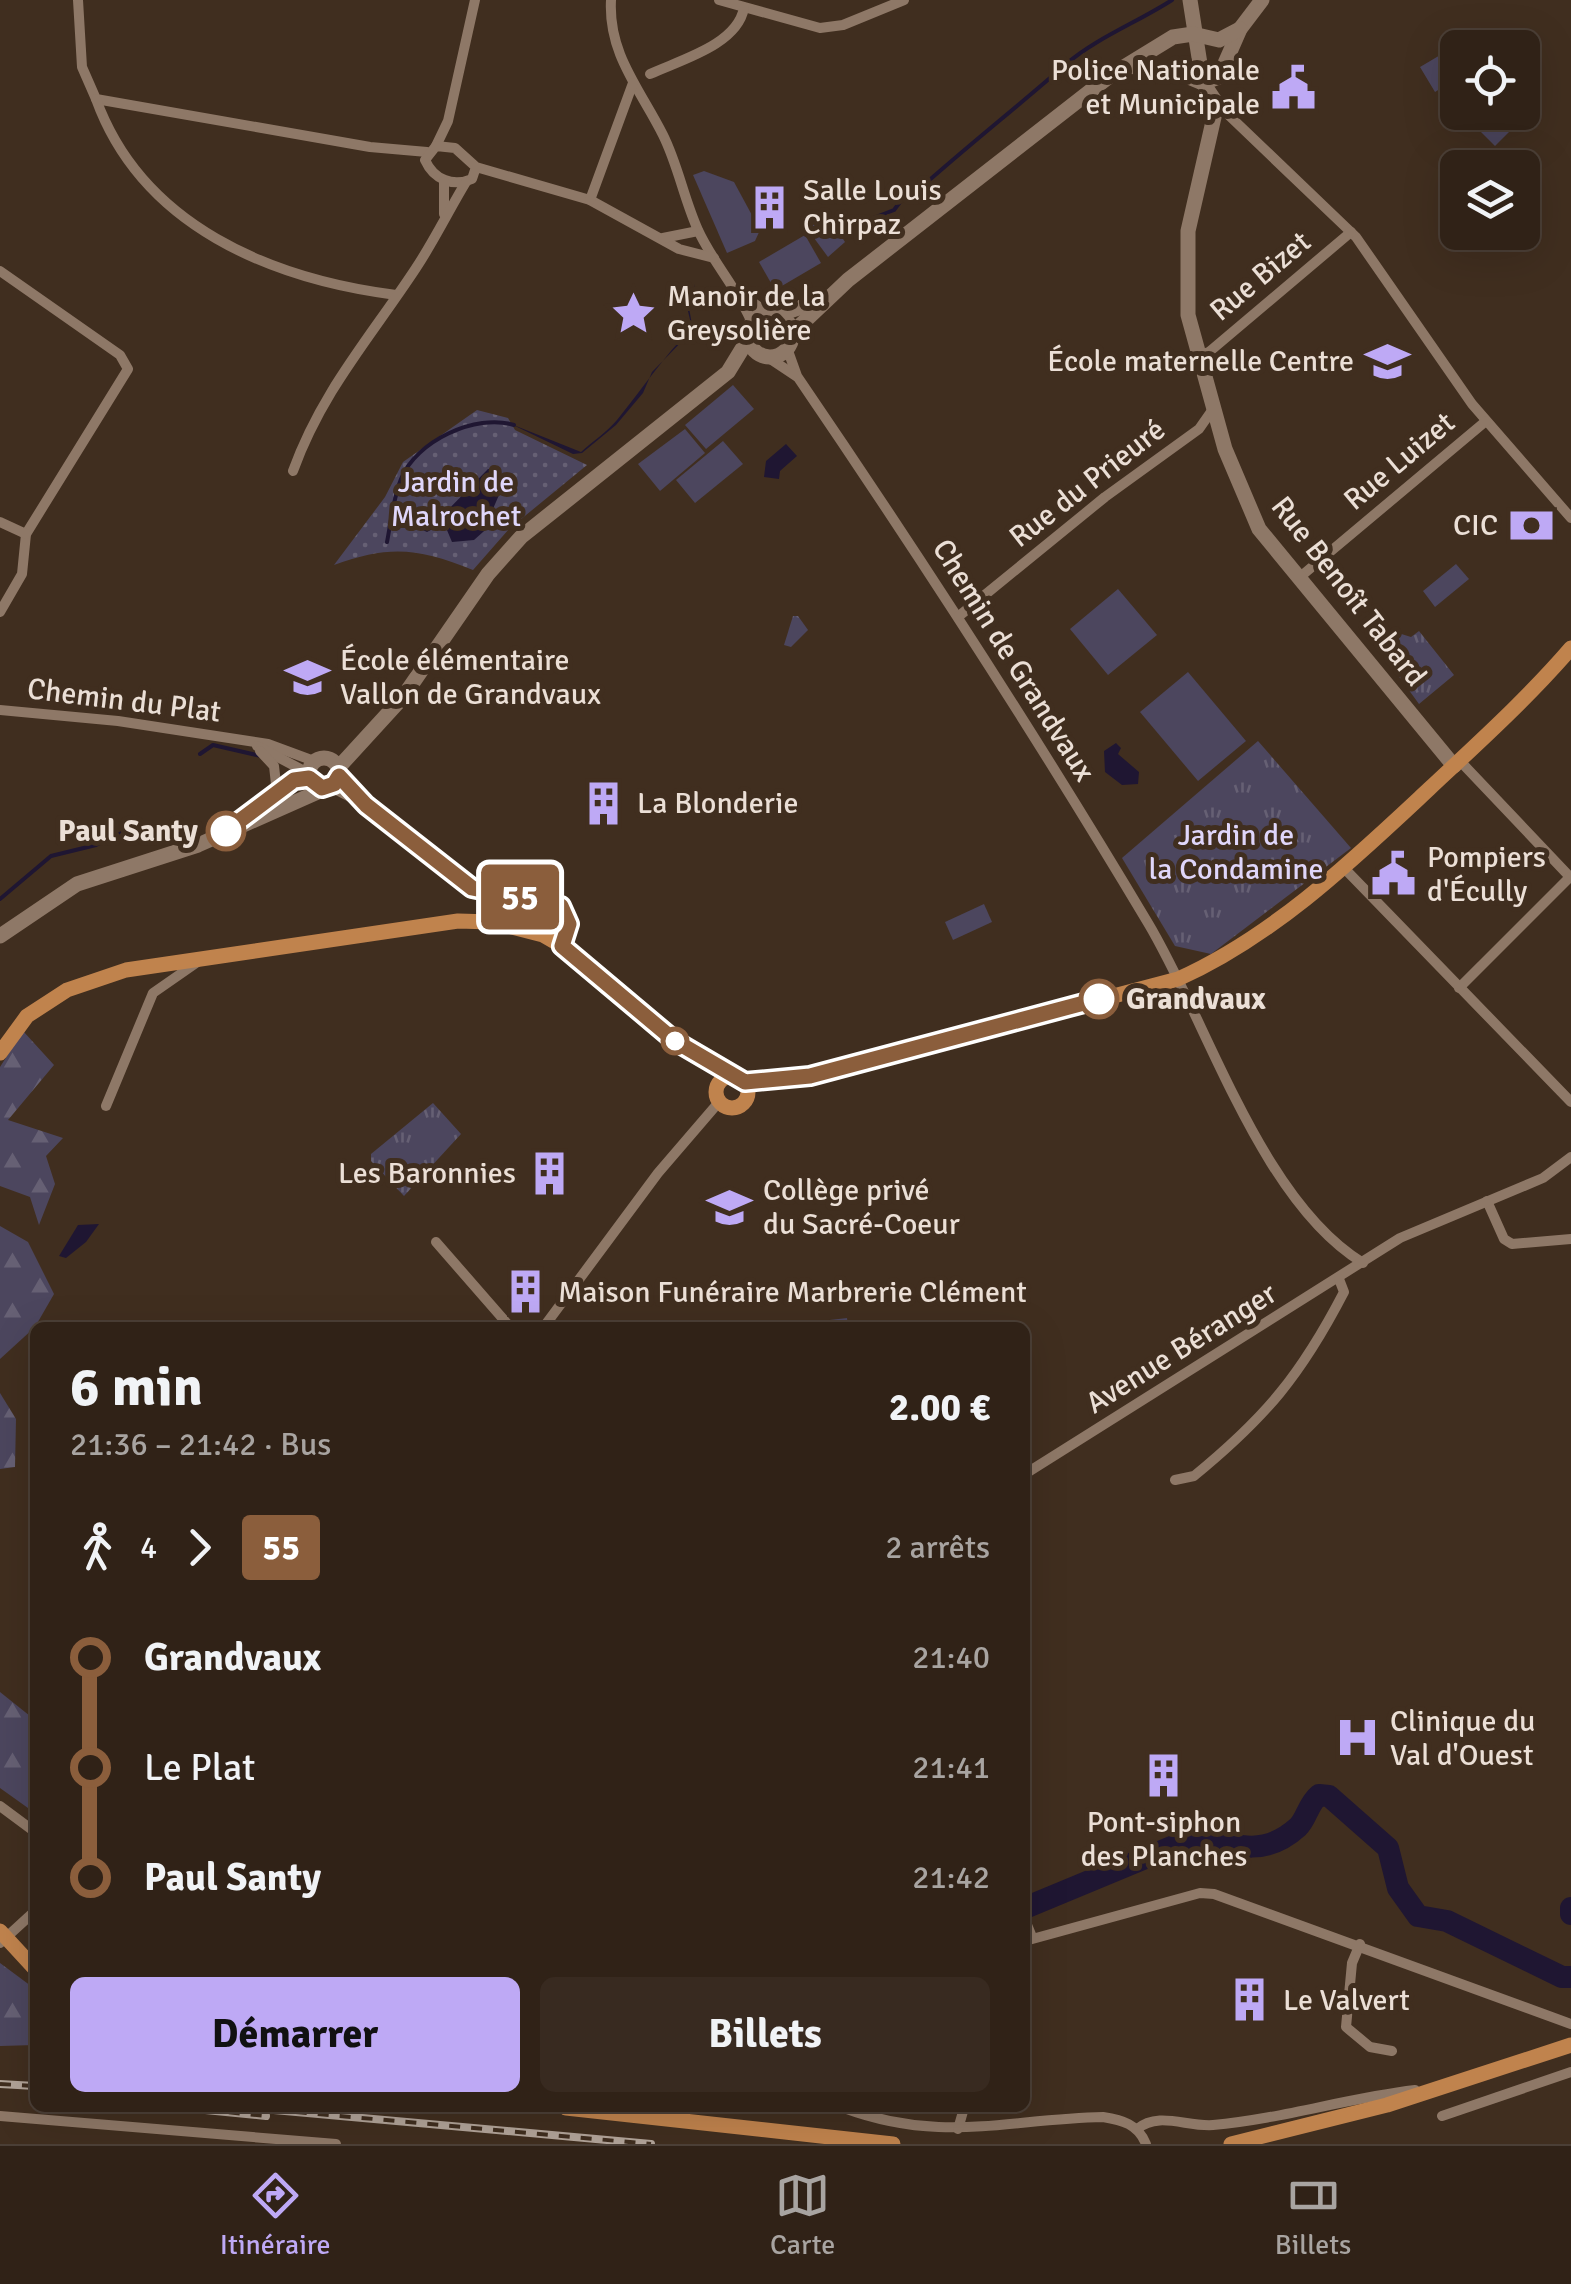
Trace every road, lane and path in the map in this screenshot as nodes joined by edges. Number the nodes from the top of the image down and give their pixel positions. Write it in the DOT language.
graph roads {
  1 [pos="78,0"];
  2 [pos="475,0"];
  3 [pos="611,0"];
  4 [pos="719,0"];
  5 [pos="904,0"];
  6 [pos="1190,0"];
  7 [pos="1262,0"];
  8 [pos="744,8"];
  9 [pos="1240,29"];
  10 [pos="1193,34"];
  11 [pos="1129,66"];
  12 [pos="650,74"];
  13 [pos="1203,82"];
  14 [pos="633,83"];
  15 [pos="96,99"];
  16 [pos="1218,104"];
  17 [pos="448,121"];
  18 [pos="454,148"];
  19 [pos="430,153"];
  20 [pos="472,176"];
  21 [pos="444,181"];
  22 [pos="590,200"];
  23 [pos="444,220"];
  24 [pos="698,231"];
  25 [pos="1351,232"];
  26 [pos="662,238"];
  27 [pos="714,258"];
  28 [pos="0,271"];
  29 [pos="740,294"];
  30 [pos="396,295"];
  31 [pos="826,299"];
  32 [pos="772,312"];
  33 [pos="751,330"];
  34 [pos="788,342"];
  35 [pos="1199,356"];
  36 [pos="767,358"];
  37 [pos="728,372"];
  38 [pos="795,372"];
  39 [pos="1214,408"];
  40 [pos="1486,421"];
  41 [pos="1218,426"];
  42 [pos="1199,429"];
  43 [pos="293,471"];
  44 [pos="1571,518"];
  45 [pos="0,522"];
  46 [pos="26,534"];
  47 [pos="1300,578"];
  48 [pos="0,612"];
  49 [pos="959,616"];
  50 [pos="1571,648"];
  51 [pos="0,710"];
  52 [pos="242,741"];
  53 [pos="1457,764"];
  54 [pos="311,771"];
  55 [pos="334,776"];
  56 [pos="278,794"];
  57 [pos="238,826"];
  58 [pos="1344,868"];
  59 [pos="1570,877"];
  60 [pos="0,936"];
  61 [pos="562,946"];
  62 [pos="202,958"];
  63 [pos="1178,978"];
  64 [pos="1459,988"];
  65 [pos="0,1053"];
  66 [pos="698,1058"];
  67 [pos="741,1085"];
  68 [pos="718,1095"];
  69 [pos="1571,1102"];
  70 [pos="106,1106"];
  71 [pos="1571,1156"];
  72 [pos="1487,1201"];
  73 [pos="1571,1239"];
  74 [pos="436,1242"];
  75 [pos="1363,1264"];
  76 [pos="1338,1279"];
  77 [pos="506,1322"];
  78 [pos="547,1322"];
  79 [pos="1030,1471"];
  80 [pos="1175,1480"];
  81 [pos="0,1806"];
  82 [pos="30,1828"];
  83 [pos="30,1915"];
  84 [pos="1030,1931"];
  85 [pos="2,1937"];
  86 [pos="1360,1944"];
  87 [pos="30,1964"];
  88 [pos="1571,2024"];
  89 [pos="1571,2045"];
  90 [pos="1392,2051"];
  91 [pos="1571,2072"];
  92 [pos="1442,2087"];
  93 [pos="602,2112"];
  94 [pos="857,2112"];
  95 [pos="963,2112"];
  96 [pos="0,2116"];
  97 [pos="1442,2116"];
  98 [pos="958,2129"];
  99 [pos="1136,2129"];
  100 [pos="259,2141"];
  101 [pos="1257,2142"];
  102 [pos="336,2144"];
  103 [pos="893,2144"];
  104 [pos="1146,2144"];
  105 [pos="1231,2144"];
  1 -- 15 [label="street"];
  2 -- 17 [label="street"];
  3 -- 14 [label="street"];
  4 -- 8 [label="street"];
  5 -- 8 [label="street"];
  6 -- 10 [label="main road"];
  7 -- 9 [label="main road"];
  8 -- 12 [label="street"];
  9 -- 10 [label="main road"];
  9 -- 13 [label="main road"];
  10 -- 11 [label="main road"];
  10 -- 13 [label="main road"];
  11 -- 13 [label="main road"];
  11 -- 31 [label="main road"];
  13 -- 16 [label="main road"];
  14 -- 22 [label="street"];
  14 -- 24 [label="street"];
  15 -- 19 [label="street"];
  15 -- 30 [label="street"];
  16 -- 25 [label="street"];
  16 -- 35 [label="main road, Rue Benoît Tabard"];
  17 -- 18 [label="street"];
  17 -- 19 [label="street"];
  18 -- 19 [label="street"];
  18 -- 20 [label="street"];
  19 -- 21 [label="street"];
  20 -- 21 [label="street"];
  20 -- 22 [label="street"];
  20 -- 23 [label="street"];
  21 -- 23 [label="street"];
  22 -- 26 [label="street"];
  23 -- 30 [label="street"];
  24 -- 26 [label="street"];
  24 -- 27 [label="street"];
  25 -- 35 [label="street, Rue Bizet"];
  25 -- 40 [label="street"];
  26 -- 27 [label="street"];
  27 -- 29 [label="street"];
  28 -- 46 [label="street"];
  29 -- 32 [label="street"];
  29 -- 33 [label="street"];
  30 -- 43 [label="street"];
  31 -- 32 [label="main road"];
  31 -- 34 [label="main road"];
  32 -- 33 [label="main road"];
  32 -- 34 [label="main road"];
  33 -- 36 [label="main road"];
  33 -- 37 [label="main road"];
  34 -- 36 [label="main road"];
  34 -- 38 [label="street, Chemin de Grandvaux"];
  35 -- 39 [label="main road, Rue Benoît Tabard"];
  36 -- 37 [label="main road"];
  36 -- 38 [label="street, Chemin de Grandvaux"];
  37 -- 55 [label="main road"];
  38 -- 49 [label="street, Chemin de Grandvaux"];
  39 -- 41 [label="main road, Rue Benoît Tabard"];
  39 -- 42 [label="street"];
  40 -- 44 [label="street"];
  40 -- 47 [label="street, Rue Luizet"];
  41 -- 42 [label="street"];
  41 -- 47 [label="main road, Rue Benoît Tabard"];
  42 -- 49 [label="street, Rue du Prieuré"];
  45 -- 46 [label="street"];
  46 -- 48 [label="street"];
  47 -- 53 [label="main road, Rue Benoît Tabard"];
  49 -- 63 [label="street, Chemin de Grandvaux"];
  50 -- 53 [label="main road"];
  51 -- 52 [label="street, Chemin du Plat"];
  52 -- 54 [label="street, Chemin du Plat"];
  52 -- 56 [label="street, Chemin du Plat"];
  53 -- 58 [label="main road"];
  53 -- 59 [label="street"];
  54 -- 55 [label="main road"];
  54 -- 55 [label="main road"];
  54 -- 56 [label="main road"];
  55 -- 57 [label="main road"];
  55 -- 61 [label="street"];
  56 -- 57 [label="main road"];
  57 -- 60 [label="main road"];
  58 -- 63 [label="main road"];
  58 -- 64 [label="street"];
  59 -- 64 [label="street"];
  61 -- 62 [label="main road"];
  61 -- 66 [label="main road"];
  62 -- 65 [label="main road"];
  62 -- 70 [label="street"];
  63 -- 67 [label="main road"];
  63 -- 75 [label="street, Chemin de Grandvaux"];
  64 -- 69 [label="street"];
  66 -- 67 [label="main road"];
  66 -- 68 [label="main road"];
  67 -- 68 [label="main road"];
  67 -- 68 [label="main road"];
  68 -- 78 [label="street"];
  71 -- 72 [label="street, Avenue Béranger"];
  72 -- 73 [label="street"];
  72 -- 75 [label="street, Avenue Béranger"];
  74 -- 77 [label="street"];
  75 -- 76 [label="street, Avenue Béranger"];
  76 -- 79 [label="street, Avenue Béranger"];
  76 -- 80 [label="street"];
  81 -- 82 [label="street"];
  83 -- 85 [label="street"];
  84 -- 86 [label="street"];
  85 -- 87 [label="main road"];
  86 -- 88 [label="street"];
  86 -- 90 [label="street"];
  89 -- 92 [label="main road"];
  91 -- 97 [label="street"];
  92 -- 99 [label="street"];
  92 -- 101 [label="main road"];
  93 -- 103 [label="main road"];
  94 -- 98 [label="street"];
  95 -- 98 [label="street"];
  96 -- 100 [label="street"];
  98 -- 99 [label="street"];
  99 -- 104 [label="street"];
  100 -- 102 [label="street"];
  101 -- 105 [label="main road"];
}
